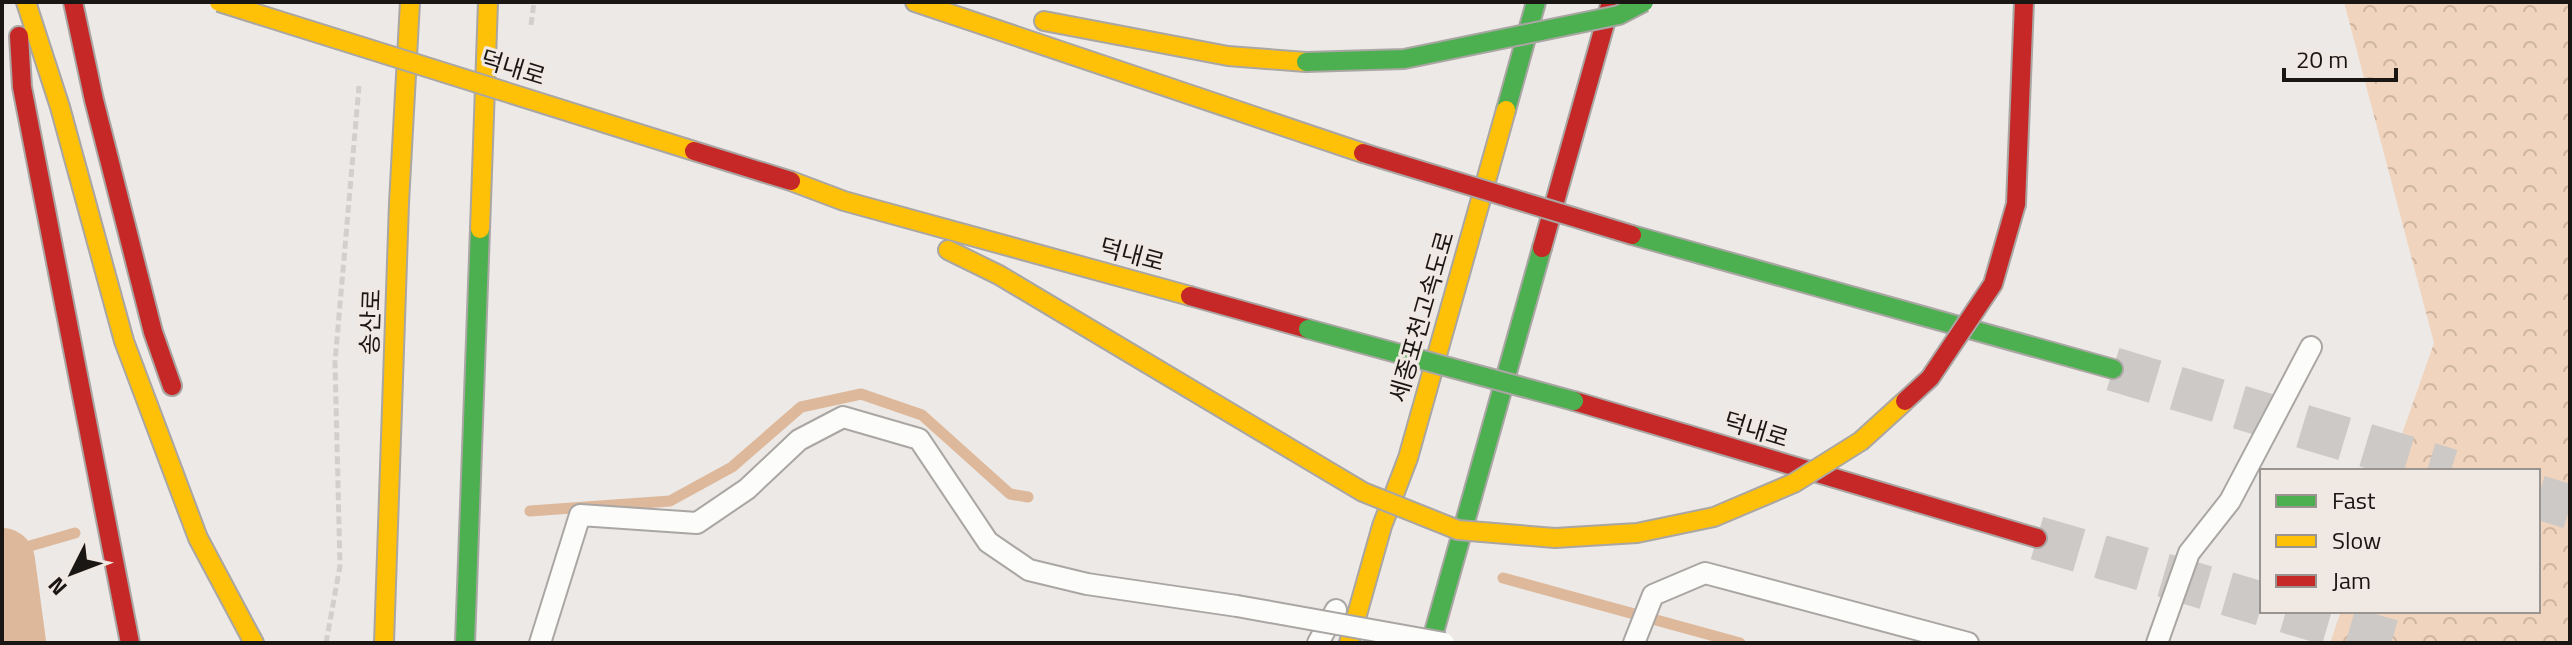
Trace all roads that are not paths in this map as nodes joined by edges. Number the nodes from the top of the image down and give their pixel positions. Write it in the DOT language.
graph roads {
  1 [pos="17,2"];
  2 [pos="26,2"];
  3 [pos="73,2"];
  4 [pos="219,2"];
  5 [pos="410,2"];
  6 [pos="488,2"];
  7 [pos="915,2"];
  8 [pos="943,2"];
  9 [pos="1536,2"];
  10 [pos="1611,2"];
  11 [pos="1644,2"];
  12 [pos="2024,2"];
  13 [pos="1003,13"];
  14 [pos="1033,19"];
  15 [pos="844,201"];
  16 [pos="2311,347"];
  17 [pos="2113,369"];
  18 [pos="178,403"];
  19 [pos="1382,526"];
  20 [pos="2037,538"];
  21 [pos="130,643"];
  22 [pos="254,643"];
  23 [pos="384,643"];
  24 [pos="465,643"];
  25 [pos="540,643"];
  26 [pos="1318,643"];
  27 [pos="1349,643"];
  28 [pos="1431,643"];
  29 [pos="1444,643"];
  30 [pos="1634,643"];
  31 [pos="1968,643"];
  32 [pos="2157,643"];
  1 -- 21 [label="main road"];
  2 -- 22 [label="main road"];
  3 -- 18 [label="main road"];
  4 -- 15 [label="main road, 덕내로, bridge"];
  5 -- 23 [label="main road, 송산로"];
  6 -- 24 [label="main road"];
  7 -- 17 [label="main road, bridge"];
  8 -- 13 [label="main road"];
  9 -- 19 [label="main road, 세종포천고속도로"];
  10 -- 28 [label="main road"];
  11 -- 14 [label="main road, bridge"];
  12 -- 15 [label="main road, bridge"];
  15 -- 20 [label="main road, 덕내로, bridge"];
  16 -- 32 [label="lane"];
  19 -- 26 [label="lane"];
  19 -- 27 [label="main road, 세종포천고속도로"];
  25 -- 29 [label="lane, bridge"];
  30 -- 31 [label="lane"];
}
